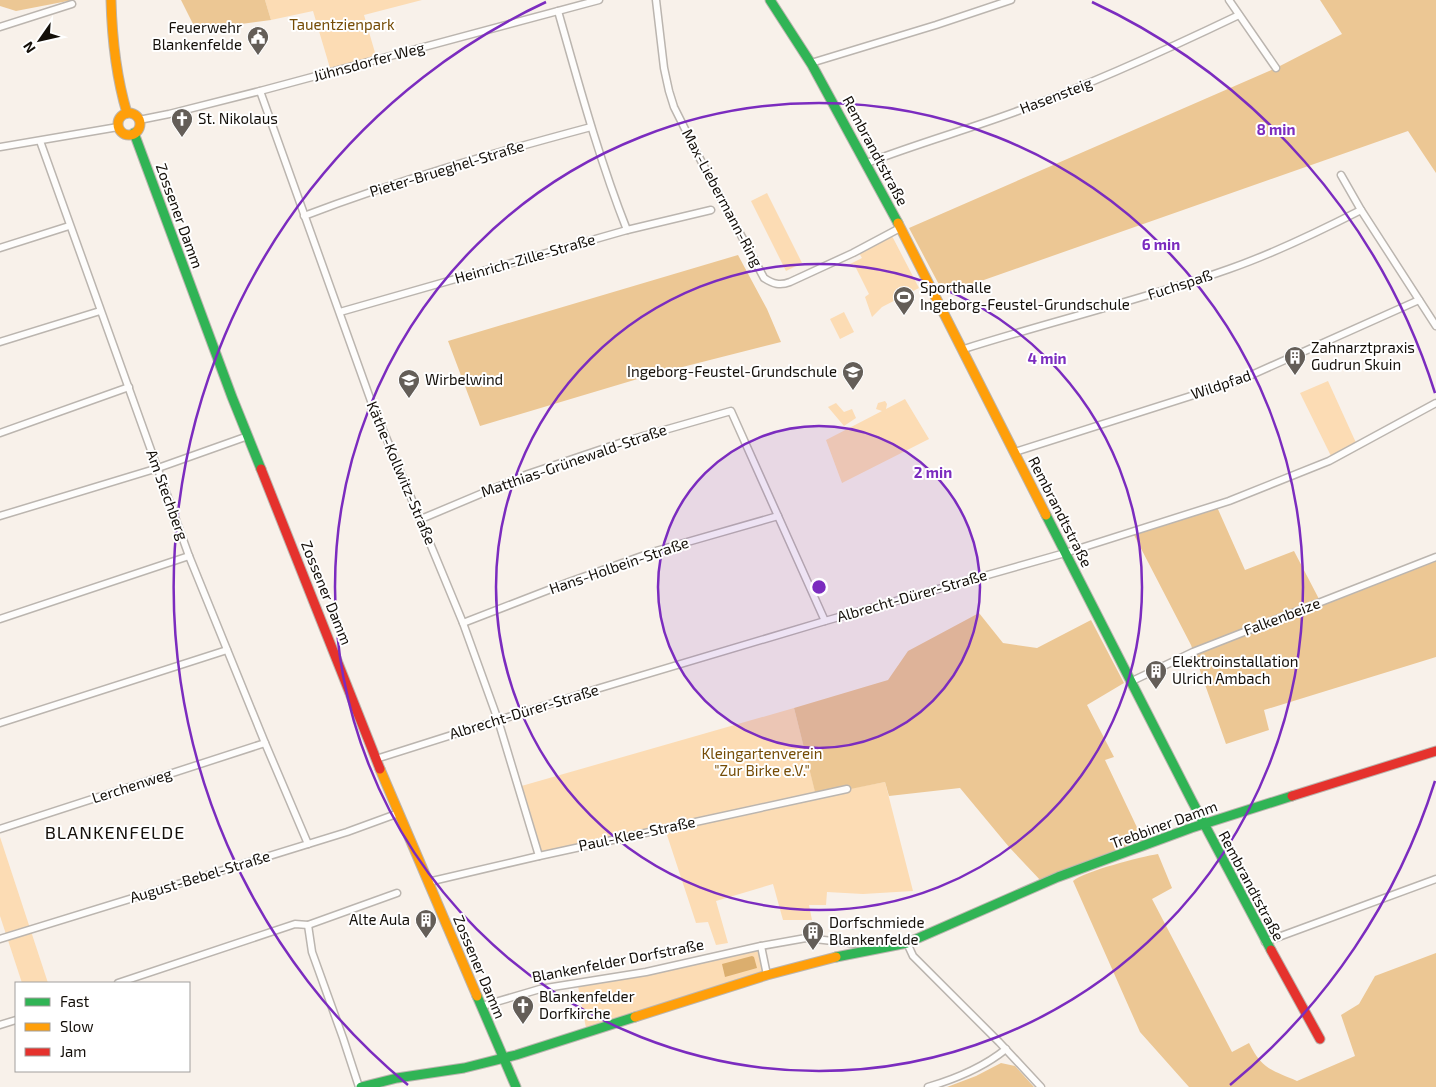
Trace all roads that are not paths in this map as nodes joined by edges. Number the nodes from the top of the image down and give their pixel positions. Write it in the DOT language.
graph roads {
  1 [pos="111,0"];
  2 [pos="599,0"];
  3 [pos="656,0"];
  4 [pos="770,0"];
  5 [pos="1011,0"];
  6 [pos="1229,0"];
  7 [pos="72,4"];
  8 [pos="558,11"];
  9 [pos="1239,15"];
  10 [pos="0,27"];
  11 [pos="811,64"];
  12 [pos="1276,68"];
  13 [pos="260,91"];
  14 [pos="127,113"];
  15 [pos="139,120"];
  16 [pos="118,126"];
  17 [pos="591,128"];
  18 [pos="134,133"];
  19 [pos="40,141"];
  20 [pos="0,147"];
  21 [pos="867,163"];
  22 [pos="1341,175"];
  23 [pos="711,210"];
  24 [pos="1361,210"];
  25 [pos="304,216"];
  26 [pos="70,226"];
  27 [pos="900,228"];
  28 [pos="627,230"];
  29 [pos="0,248"];
  30 [pos="1419,300"];
  31 [pos="100,311"];
  32 [pos="340,312"];
  33 [pos="1436,326"];
  34 [pos="0,342"];
  35 [pos="964,349"];
  36 [pos="129,387"];
  37 [pos="1436,403"];
  38 [pos="0,433"];
  39 [pos="248,436"];
  40 [pos="1015,452"];
  41 [pos="158,468"];
  42 [pos="0,516"];
  43 [pos="778,516"];
  44 [pos="421,519"];
  45 [pos="1065,553"];
  46 [pos="189,556"];
  47 [pos="1436,557"];
  48 [pos="0,619"];
  49 [pos="825,621"];
  50 [pos="463,623"];
  51 [pos="226,650"];
  52 [pos="1130,682"];
  53 [pos="498,720"];
  54 [pos="0,723"];
  55 [pos="265,743"];
  56 [pos="1436,751"];
  57 [pos="376,759"];
  58 [pos="847,789"];
  59 [pos="399,813"];
  60 [pos="1203,824"];
  61 [pos="0,829"];
  62 [pos="308,844"];
  63 [pos="540,856"];
  64 [pos="1436,879"];
  65 [pos="428,882"];
  66 [pos="398,893"];
  67 [pos="308,925"];
  68 [pos="0,939"];
  69 [pos="1265,942"];
  70 [pos="907,943"];
  71 [pos="760,946"];
  72 [pos="873,949"];
  73 [pos="767,975"];
  74 [pos="121,982"];
  75 [pos="482,1006"];
  76 [pos="15,1020"];
  77 [pos="0,1025"];
  78 [pos="1320,1039"];
  79 [pos="1006,1049"];
  80 [pos="503,1059"];
  81 [pos="360,1087"];
  82 [pos="516,1087"];
  83 [pos="928,1087"];
  84 [pos="1041,1087"];
  1 -- 14 [label="main road"];
  2 -- 8 [label="street, Jühnsdorfer Weg"];
  3 -- 27 [label="street, Max-Liebermann-Ring"];
  4 -- 11 [label="main road, Rembrandtstraße"];
  5 -- 11 [label="street"];
  6 -- 9 [label="street"];
  7 -- 10 [label="street"];
  8 -- 13 [label="street, Jühnsdorfer Weg"];
  8 -- 17 [label="street"];
  9 -- 12 [label="street"];
  9 -- 21 [label="street, Hasensteig"];
  11 -- 21 [label="main road, Rembrandtstraße"];
  13 -- 15 [label="street, Jühnsdorfer Weg"];
  13 -- 25 [label="street, Käthe-Kollwitz-Straße"];
  14 -- 15 [label="main road"];
  14 -- 16 [label="main road"];
  15 -- 18 [label="main road"];
  16 -- 18 [label="main road"];
  16 -- 19 [label="street"];
  17 -- 25 [label="street, Pieter-Brueghel-Straße"];
  17 -- 28 [label="street"];
  18 -- 39 [label="main road, Zossener Damm"];
  19 -- 20 [label="street"];
  19 -- 26 [label="street, Am Stechberg"];
  21 -- 27 [label="main road, Rembrandtstraße"];
  22 -- 24 [label="street"];
  23 -- 28 [label="street, Heinrich-Zille-Straße"];
  24 -- 30 [label="street"];
  24 -- 35 [label="street, Fuchspaß"];
  25 -- 32 [label="street, Käthe-Kollwitz-Straße"];
  26 -- 29 [label="street"];
  26 -- 31 [label="street, Am Stechberg"];
  27 -- 35 [label="main road, Rembrandtstraße"];
  28 -- 32 [label="street, Heinrich-Zille-Straße"];
  30 -- 33 [label="street"];
  30 -- 40 [label="street, Wildpfad"];
  31 -- 34 [label="street"];
  31 -- 36 [label="street, Am Stechberg"];
  32 -- 44 [label="street, Käthe-Kollwitz-Straße"];
  35 -- 40 [label="main road, Rembrandtstraße"];
  36 -- 38 [label="street"];
  36 -- 41 [label="street, Am Stechberg"];
  37 -- 45 [label="street, Albrecht-Dürer-Straße"];
  39 -- 41 [label="street"];
  39 -- 57 [label="main road, Zossener Damm"];
  40 -- 45 [label="main road, Rembrandtstraße"];
  41 -- 42 [label="street"];
  41 -- 46 [label="street, Am Stechberg"];
  43 -- 44 [label="street, Matthias-Grünewald-Straße"];
  43 -- 49 [label="street"];
  43 -- 50 [label="street, Hans-Holbein-Straße"];
  44 -- 50 [label="street, Käthe-Kollwitz-Straße"];
  45 -- 49 [label="street, Albrecht-Dürer-Straße"];
  45 -- 52 [label="main road, Rembrandtstraße"];
  46 -- 48 [label="street"];
  46 -- 51 [label="street, Am Stechberg"];
  47 -- 52 [label="street, Falkenbeize"];
  49 -- 53 [label="street, Albrecht-Dürer-Straße"];
  50 -- 53 [label="street, Käthe-Kollwitz-Straße"];
  51 -- 54 [label="street"];
  51 -- 55 [label="street, Am Stechberg"];
  52 -- 60 [label="main road, Rembrandtstraße"];
  53 -- 57 [label="street, Albrecht-Dürer-Straße"];
  53 -- 63 [label="street, Käthe-Kollwitz-Straße"];
  55 -- 61 [label="street, Lerchenweg"];
  55 -- 62 [label="street, Am Stechberg"];
  56 -- 60 [label="main road, Trebbiner Damm"];
  57 -- 59 [label="main road, Zossener Damm"];
  58 -- 63 [label="street, Paul-Klee-Straße"];
  59 -- 62 [label="street, August-Bebel-Straße"];
  59 -- 65 [label="main road, Zossener Damm"];
  60 -- 69 [label="main road, Rembrandtstraße"];
  60 -- 70 [label="main road, Trebbiner Damm"];
  62 -- 68 [label="street, August-Bebel-Straße"];
  63 -- 65 [label="street, Paul-Klee-Straße"];
  64 -- 69 [label="street"];
  65 -- 75 [label="main road, Zossener Damm"];
  66 -- 67 [label="street"];
  67 -- 74 [label="street"];
  67 -- 81 [label="street"];
  69 -- 78 [label="main road, Rembrandtstraße"];
  70 -- 72 [label="main road, Blankenfelder Dorfstraße"];
  70 -- 79 [label="street"];
  71 -- 72 [label="street, Blankenfelder Dorfstraße"];
  71 -- 73 [label="street"];
  71 -- 75 [label="street, Blankenfelder Dorfstraße"];
  72 -- 73 [label="main road, Blankenfelder Dorfstraße"];
  73 -- 80 [label="main road, Blankenfelder Dorfstraße"];
  75 -- 80 [label="main road, Zossener Damm"];
  76 -- 77 [label="street"];
  79 -- 83 [label="street"];
  79 -- 84 [label="street"];
  80 -- 81 [label="main road, Blankenfelder Dorfstraße"];
  80 -- 82 [label="main road, Zossener Damm"];
}
